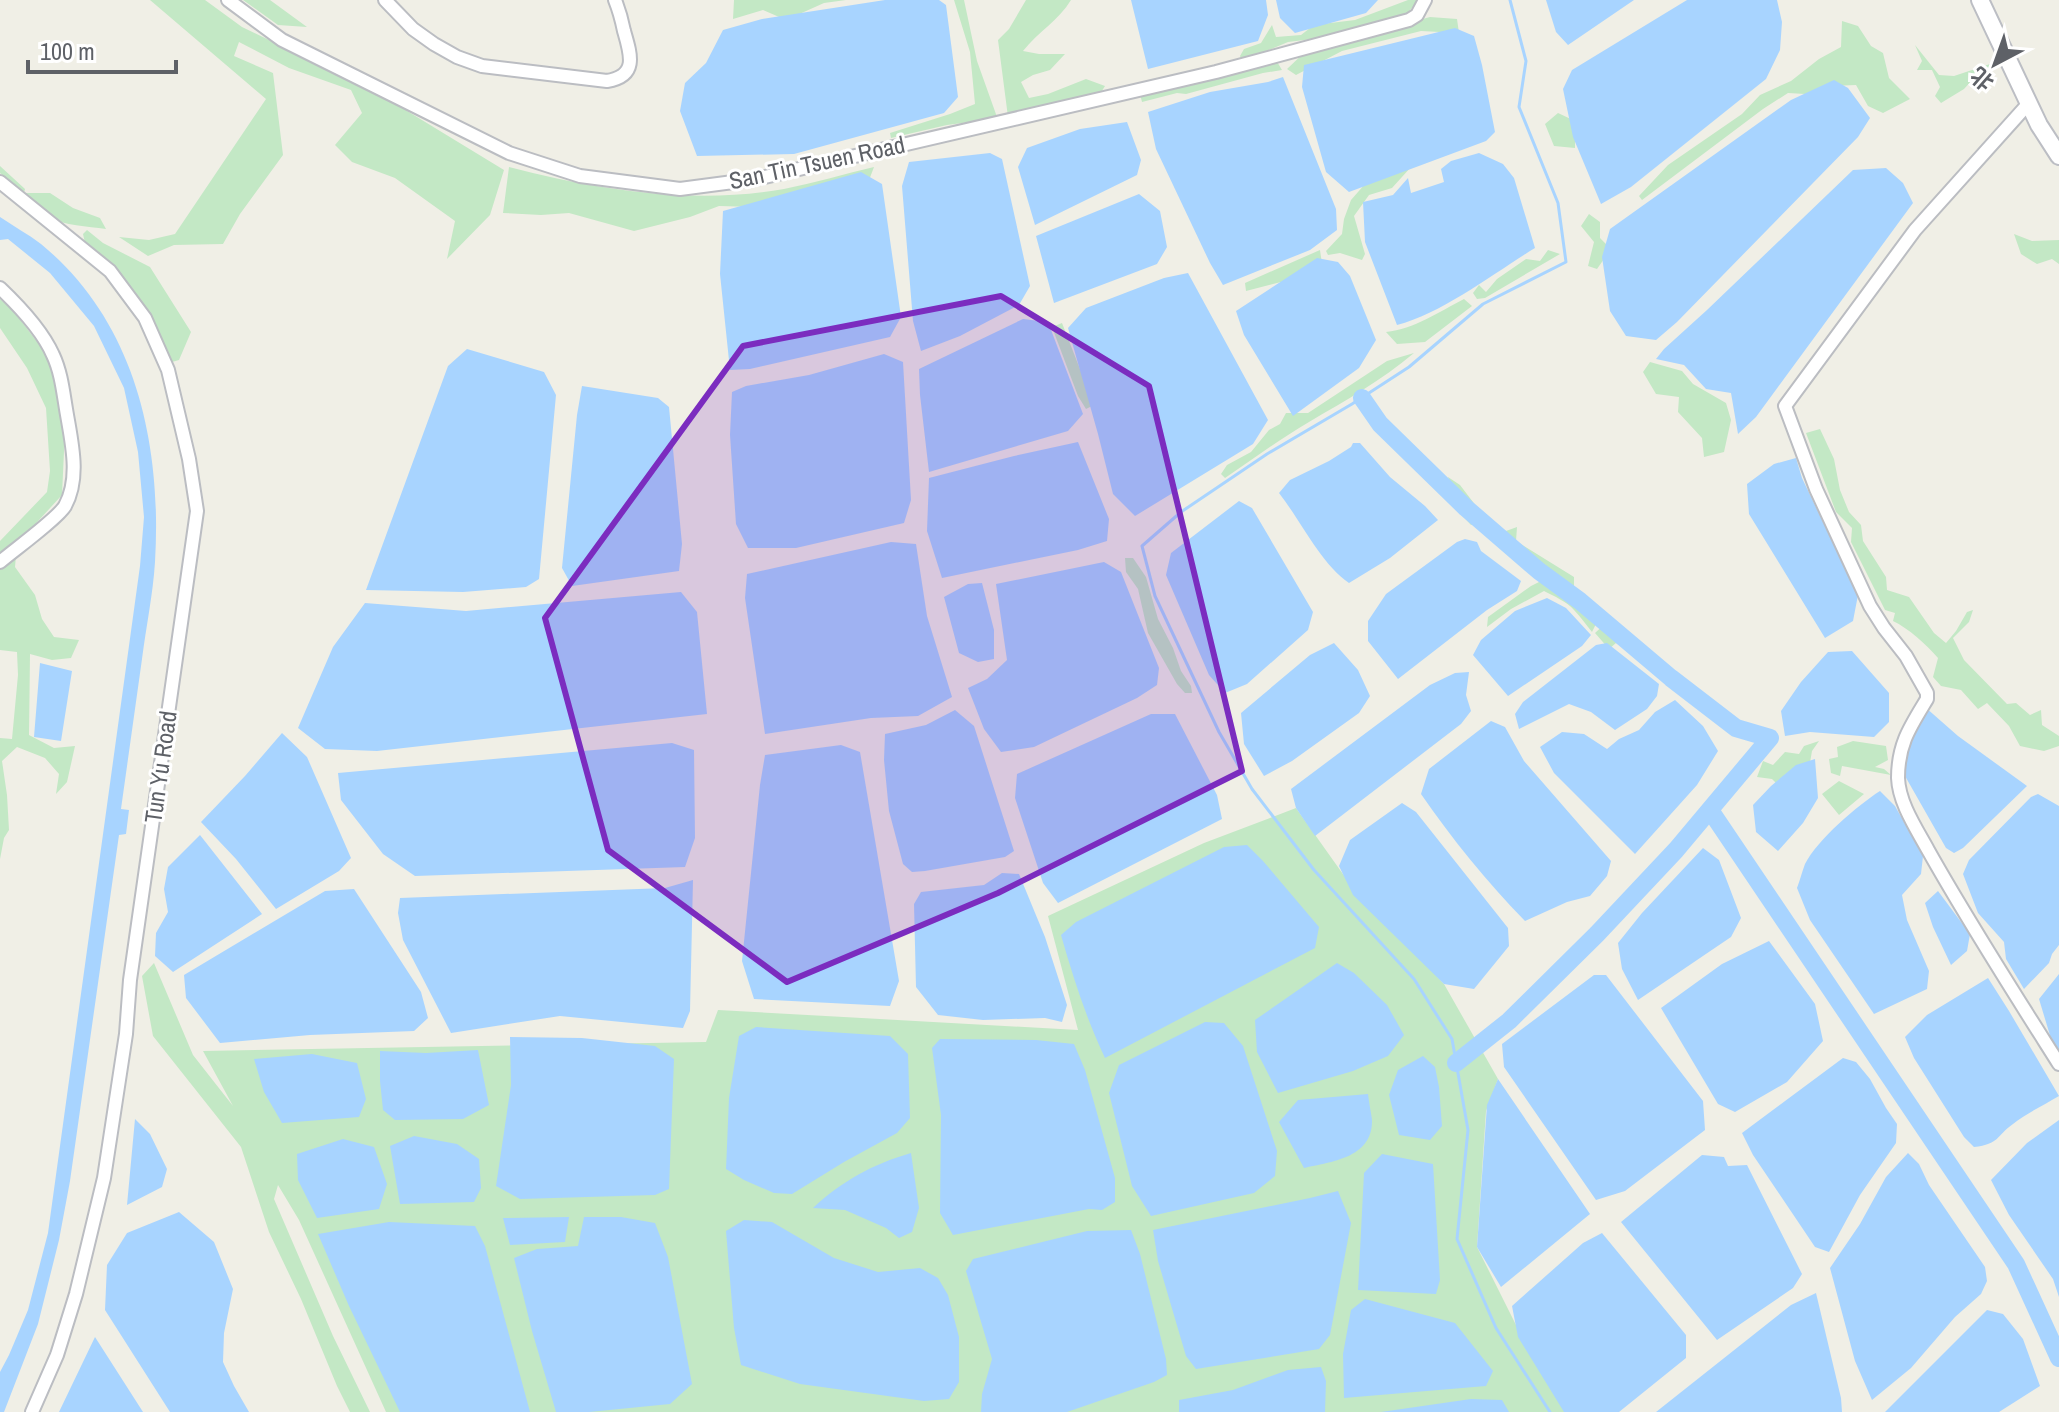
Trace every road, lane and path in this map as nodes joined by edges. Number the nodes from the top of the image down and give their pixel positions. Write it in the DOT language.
graph roads {
  1 [pos="228,0"];
  2 [pos="385,0"];
  3 [pos="615,0"];
  4 [pos="1425,0"];
  5 [pos="1980,0"];
  6 [pos="2029,103"];
  7 [pos="2059,156"];
  8 [pos="0,182"];
  9 [pos="0,288"];
  10 [pos="0,562"];
  11 [pos="2059,1064"];
  12 [pos="32,1412"];
  1 -- 4 [label="street, San Tin Tsuen Road"];
  2 -- 3 [label="street"];
  5 -- 6 [label="main road"];
  6 -- 7 [label="main road"];
  6 -- 11 [label="street"];
  8 -- 12 [label="street, Tun Yu Road"];
  9 -- 10 [label="street"];
}
